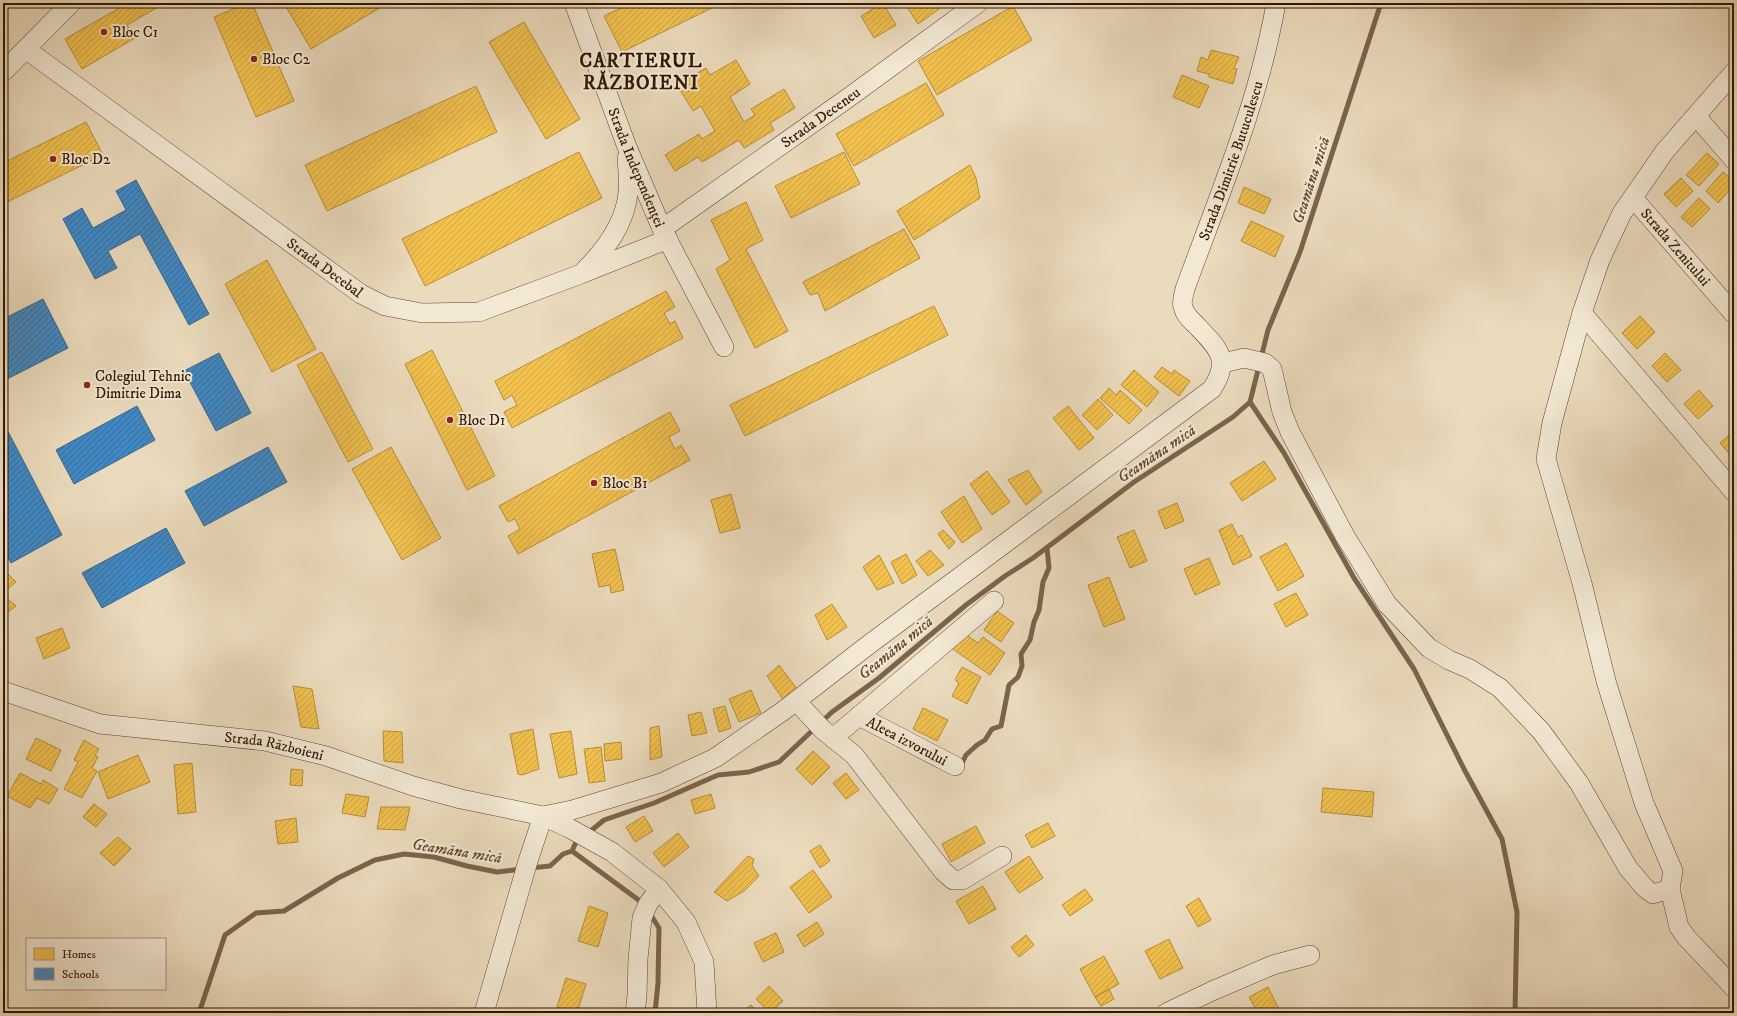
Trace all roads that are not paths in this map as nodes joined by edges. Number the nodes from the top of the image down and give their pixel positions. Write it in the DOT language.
graph roads {
  1 [pos="71,3"];
  2 [pos="574,3"];
  3 [pos="978,3"];
  4 [pos="1276,3"];
  5 [pos="27,50"];
  6 [pos="3,72"];
  7 [pos="1734,72"];
  8 [pos="1696,116"];
  9 [pos="627,148"];
  10 [pos="1734,160"];
  11 [pos="1633,198"];
  12 [pos="665,234"];
  13 [pos="581,274"];
  14 [pos="1582,313"];
  15 [pos="1734,314"];
  16 [pos="724,347"];
  17 [pos="1223,363"];
  18 [pos="1734,492"];
  19 [pos="994,601"];
  20 [pos="3,691"];
  21 [pos="801,707"];
  22 [pos="859,716"];
  23 [pos="828,734"];
  24 [pos="955,766"];
  25 [pos="543,816"];
  26 [pos="1002,856"];
  27 [pos="1670,889"];
  28 [pos="650,904"];
  29 [pos="1310,955"];
  30 [pos="1734,988"];
  31 [pos="484,1013"];
  32 [pos="635,1013"];
  33 [pos="707,1013"];
  34 [pos="1166,1013"];
  1 -- 5 [label="street"];
  2 -- 9 [label="street, Strada Independenței"];
  3 -- 12 [label="street, Strada Deceneu"];
  4 -- 17 [label="street, Strada Dimitrie Butuculescu"];
  5 -- 6 [label="street"];
  5 -- 13 [label="street, Strada Decebal"];
  7 -- 8 [label="street"];
  8 -- 10 [label="street"];
  8 -- 11 [label="street"];
  9 -- 12 [label="street, Strada Independenței"];
  9 -- 13 [label="street"];
  11 -- 14 [label="street"];
  11 -- 15 [label="street, Strada Zenitului"];
  12 -- 13 [label="street, Strada Decebal"];
  12 -- 16 [label="street, Strada Independenței"];
  14 -- 18 [label="street"];
  14 -- 27 [label="street"];
  17 -- 21 [label="street"];
  17 -- 27 [label="street"];
  19 -- 22 [label="street"];
  20 -- 25 [label="street, Strada Războieni"];
  21 -- 23 [label="street"];
  21 -- 25 [label="street"];
  22 -- 23 [label="street"];
  22 -- 24 [label="street, Aleea izvorului"];
  23 -- 26 [label="street"];
  25 -- 28 [label="street"];
  25 -- 31 [label="street"];
  27 -- 30 [label="street"];
  28 -- 32 [label="street"];
  28 -- 33 [label="street"];
  29 -- 34 [label="street"];
}
